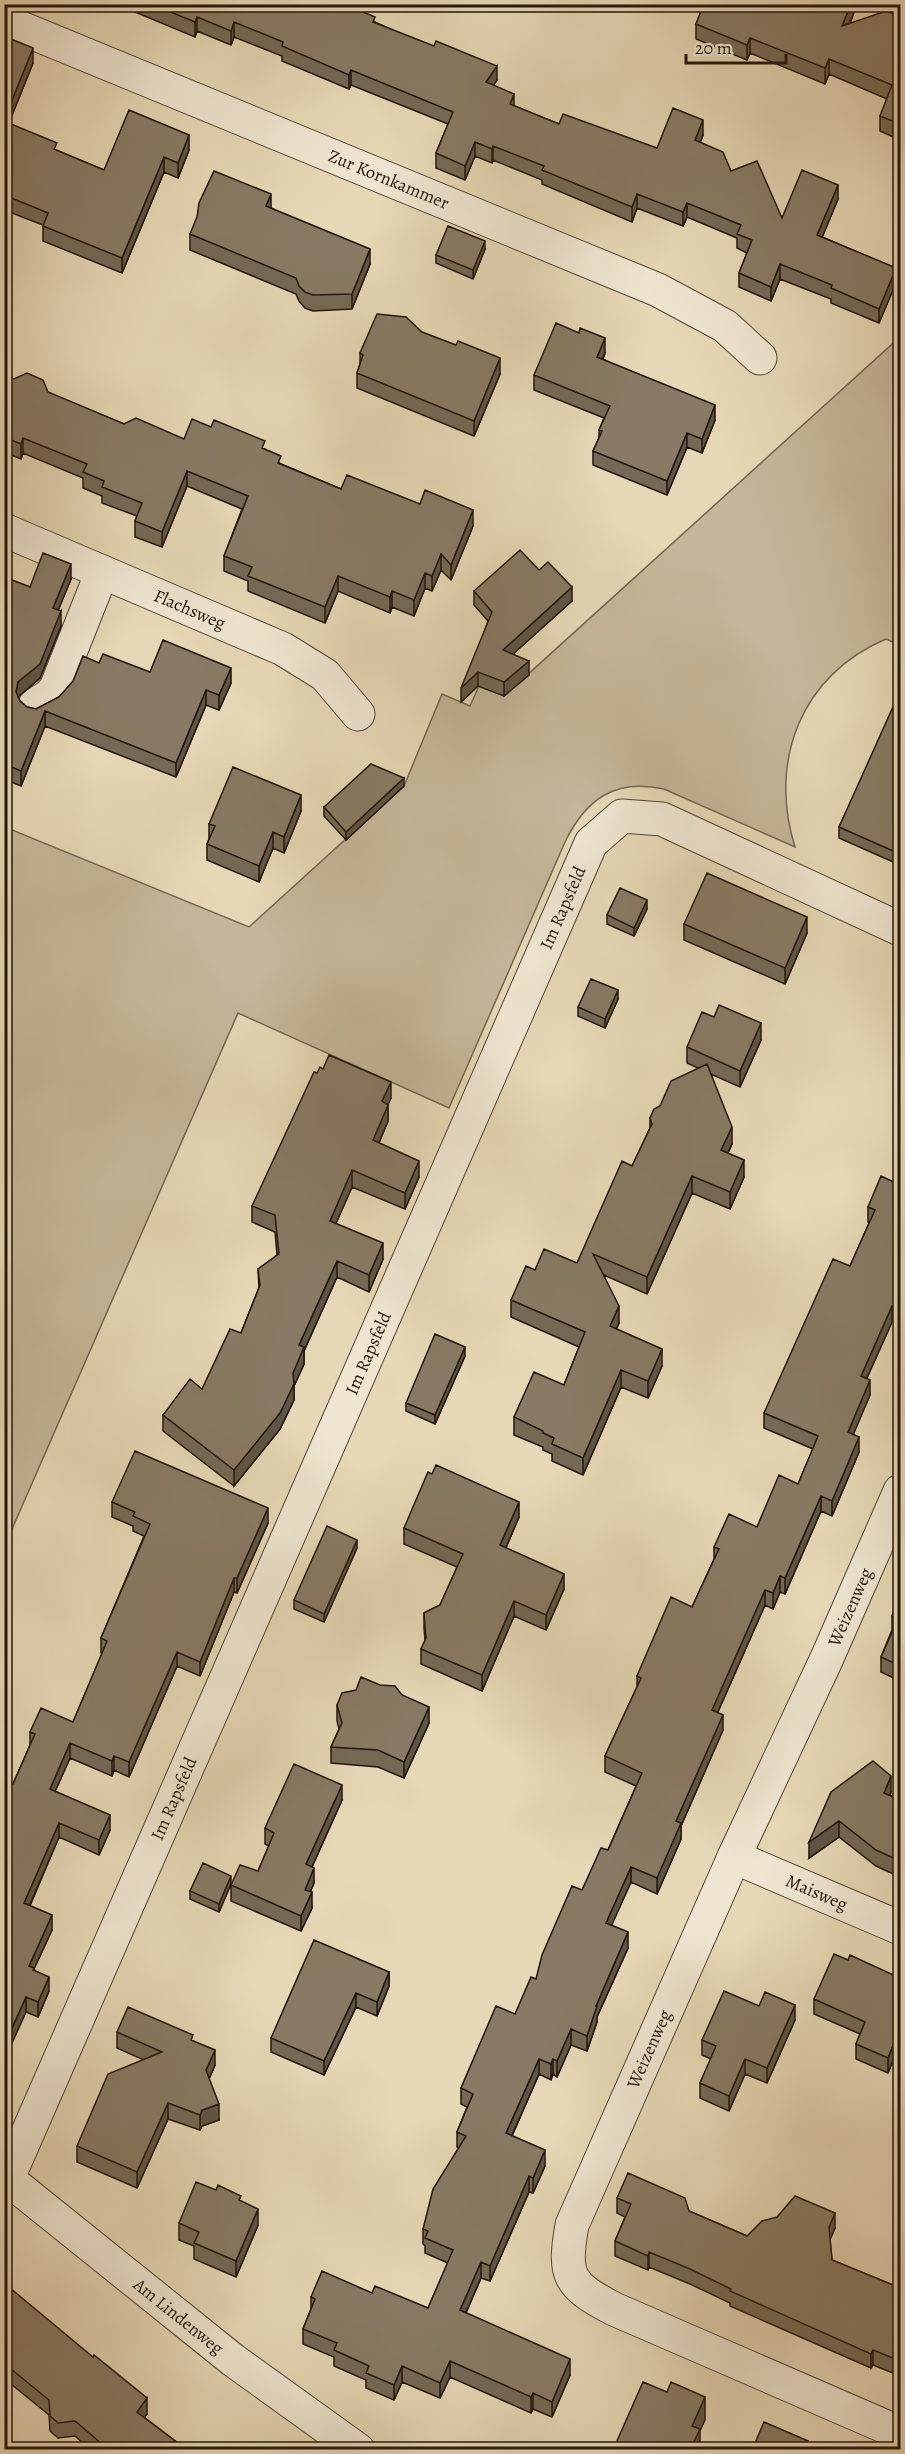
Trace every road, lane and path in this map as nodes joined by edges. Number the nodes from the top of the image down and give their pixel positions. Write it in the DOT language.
graph roads {
  1 [pos="4,21"];
  2 [pos="760,358"];
  3 [pos="4,530"];
  4 [pos="102,572"];
  5 [pos="35,705"];
  6 [pos="358,714"];
  7 [pos="900,929"];
  8 [pos="900,1491"];
  9 [pos="734,1857"];
  10 [pos="900,1928"];
  11 [pos="6,2177"];
  12 [pos="900,2433"];
  13 [pos="358,2450"];
  1 -- 2 [label="street, Zur Kornkammer"];
  3 -- 4 [label="street, Flachsweg"];
  4 -- 5 [label="street"];
  4 -- 6 [label="street, Flachsweg"];
  7 -- 11 [label="street, Im Rapsfeld"];
  8 -- 9 [label="street, Weizenweg"];
  9 -- 10 [label="street, Maisweg"];
  9 -- 12 [label="street, Weizenweg"];
  11 -- 13 [label="street, Am Lindenweg"];
}
